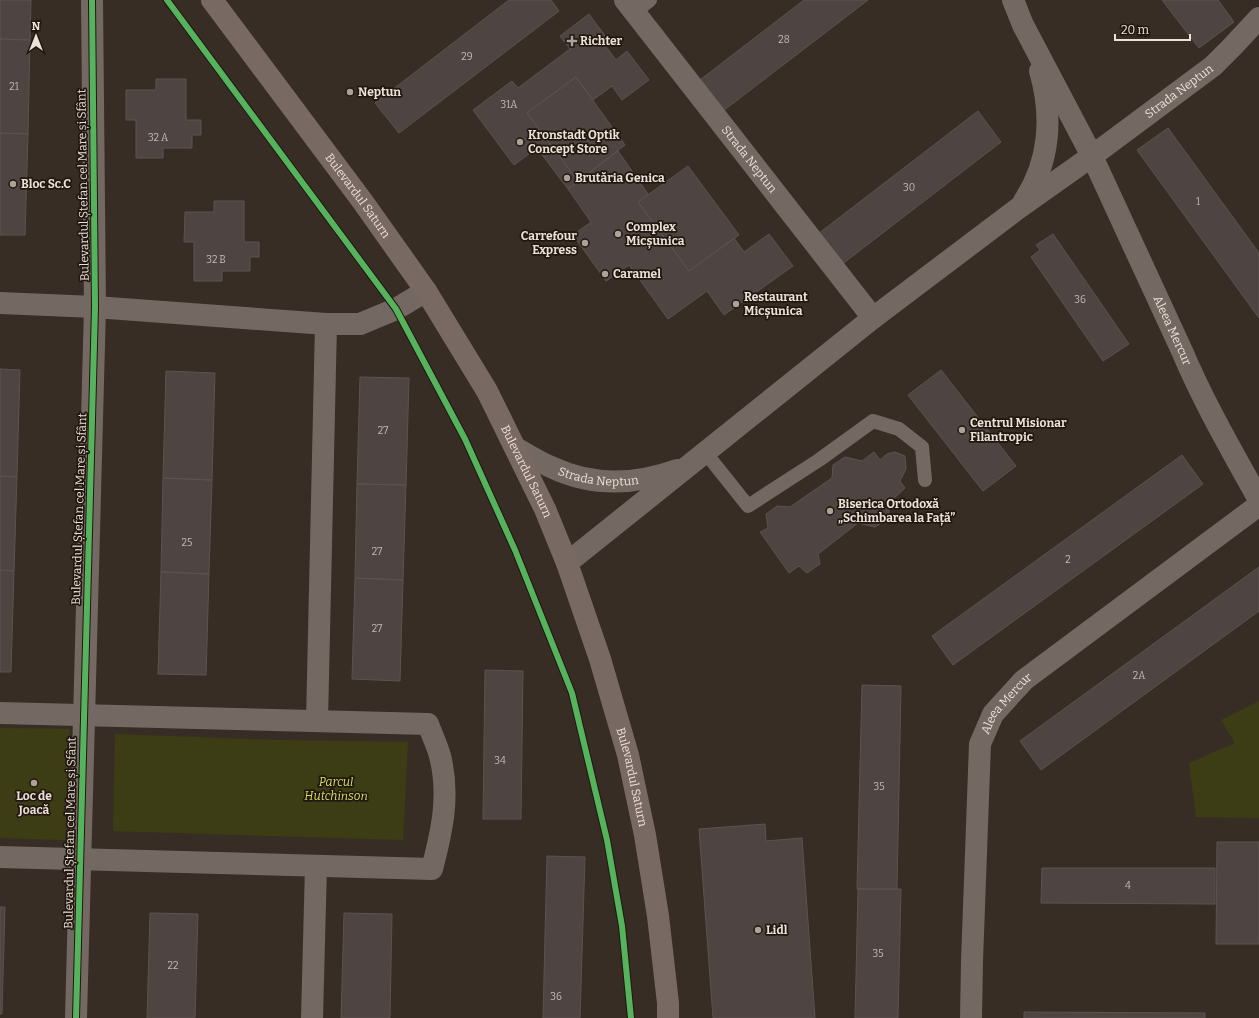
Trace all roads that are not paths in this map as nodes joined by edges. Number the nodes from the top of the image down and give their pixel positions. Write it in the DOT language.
graph roads {
  1 [pos="92,0"];
  2 [pos="212,0"];
  3 [pos="1013,0"];
  4 [pos="637,4"];
  5 [pos="1259,18"];
  6 [pos="1023,25"];
  7 [pos="1092,156"];
  8 [pos="1020,206"];
  9 [pos="426,291"];
  10 [pos="0,303"];
  11 [pos="95,307"];
  12 [pos="873,318"];
  13 [pos="326,324"];
  14 [pos="516,448"];
  15 [pos="705,452"];
  16 [pos="686,468"];
  17 [pos="925,480"];
  18 [pos="1259,500"];
  19 [pos="1259,505"];
  20 [pos="567,563"];
  21 [pos="0,713"];
  22 [pos="84,715"];
  23 [pos="317,721"];
  24 [pos="0,857"];
  25 [pos="81,859"];
  26 [pos="316,866"];
  27 [pos="76,1018"];
  28 [pos="312,1018"];
  29 [pos="668,1018"];
  30 [pos="971,1018"];
  1 -- 11 [label="street, Bulevardul Ștefan cel Mare și Sfânt"];
  2 -- 9 [label="main road, Bulevardul Saturn"];
  3 -- 6 [label="street, Strada Neptun"];
  4 -- 12 [label="street, Strada Neptun"];
  5 -- 7 [label="street, Strada Neptun"];
  6 -- 7 [label="street, Strada Neptun"];
  6 -- 8 [label="street, Strada Neptun"];
  7 -- 8 [label="street, Strada Neptun"];
  7 -- 18 [label="street, Aleea Mercur"];
  8 -- 12 [label="street, Strada Neptun"];
  9 -- 13 [label="street"];
  9 -- 14 [label="main road, Bulevardul Saturn"];
  10 -- 11 [label="street"];
  11 -- 13 [label="street"];
  11 -- 22 [label="street, Bulevardul Ștefan cel Mare și Sfânt"];
  12 -- 15 [label="street, Strada Neptun"];
  13 -- 23 [label="street"];
  14 -- 16 [label="street, Strada Neptun"];
  14 -- 20 [label="main road, Bulevardul Saturn"];
  15 -- 16 [label="street, Strada Neptun"];
  15 -- 17 [label="lane"];
  16 -- 20 [label="street, Strada Neptun"];
  19 -- 30 [label="street, Aleea Mercur"];
  20 -- 29 [label="main road, Bulevardul Saturn"];
  21 -- 22 [label="street, Bulevardul Ștefan cel Mare și Sfânt"];
  22 -- 23 [label="street, Bulevardul Ștefan cel Mare și Sfânt"];
  22 -- 25 [label="street, Bulevardul Ștefan cel Mare și Sfânt"];
  23 -- 26 [label="street, Bulevardul Ștefan cel Mare și Sfânt"];
  24 -- 25 [label="street, Bulevardul Ștefan cel Mare și Sfânt"];
  25 -- 26 [label="street, Bulevardul Ștefan cel Mare și Sfânt"];
  25 -- 27 [label="street, Bulevardul Ștefan cel Mare și Sfânt"];
  26 -- 28 [label="street"];
}
